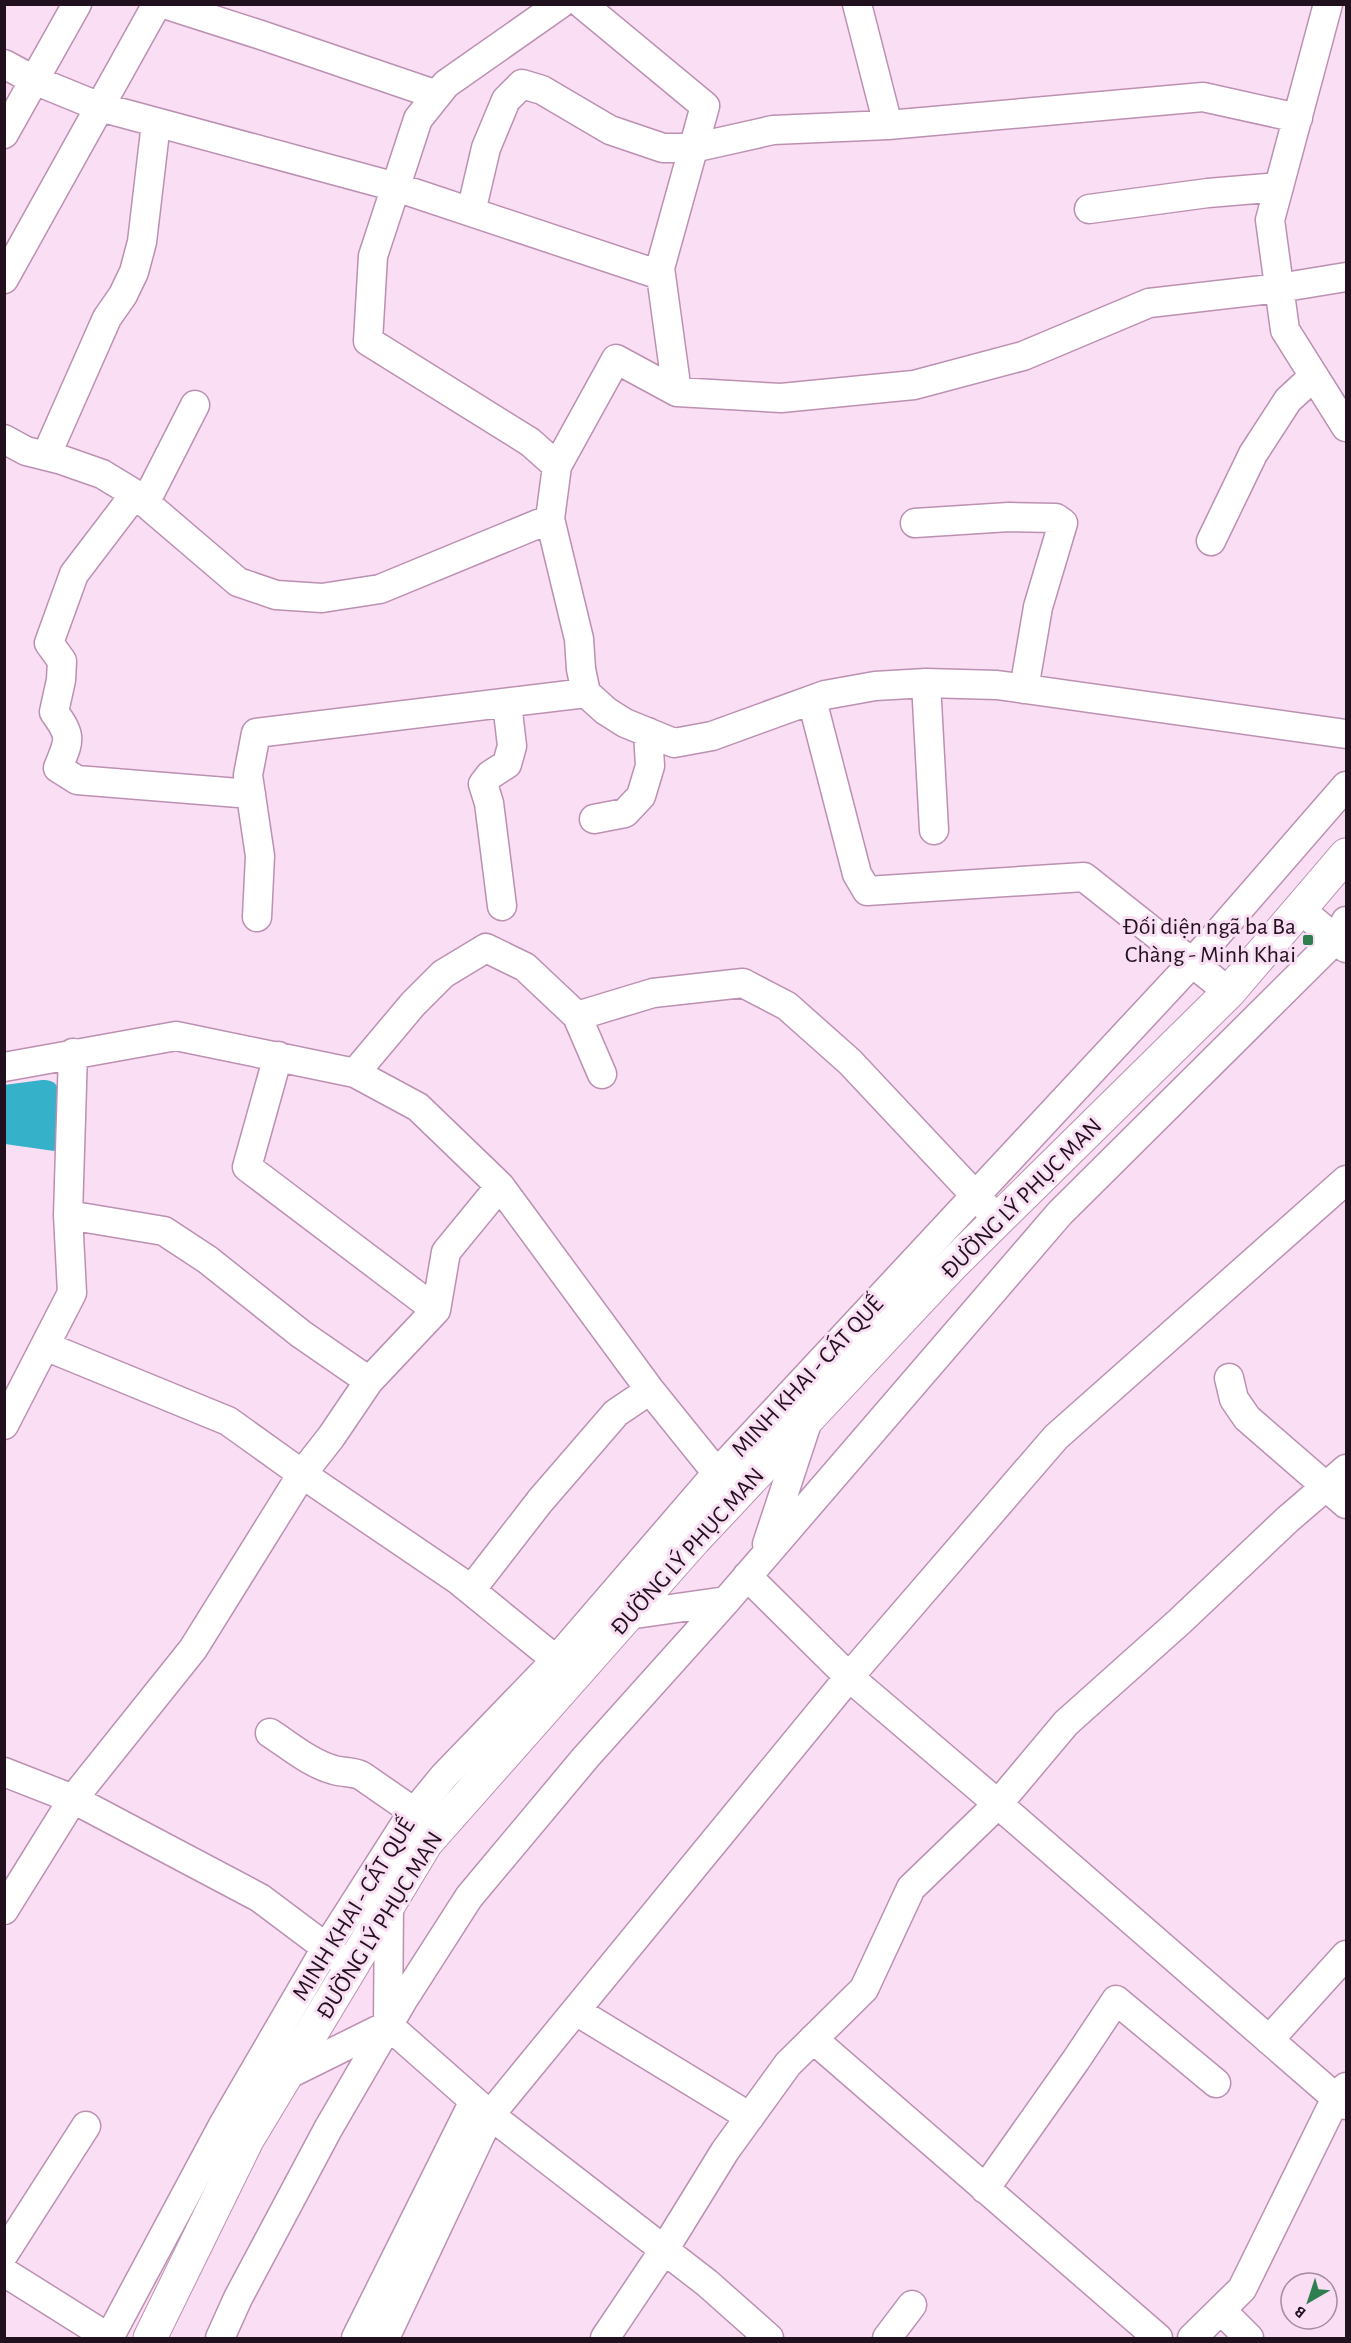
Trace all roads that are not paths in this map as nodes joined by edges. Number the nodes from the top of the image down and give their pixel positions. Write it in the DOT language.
graph roads {
  1 [pos="77,4"];
  2 [pos="157,4"];
  3 [pos="164,4"];
  4 [pos="560,4"];
  5 [pos="582,4"];
  6 [pos="856,4"];
  7 [pos="1328,4"];
  8 [pos="4,64"];
  9 [pos="34,80"];
  10 [pos="437,95"];
  11 [pos="100,107"];
  12 [pos="1298,118"];
  13 [pos="156,123"];
  14 [pos="888,125"];
  15 [pos="4,134"];
  16 [pos="693,148"];
  17 [pos="396,187"];
  18 [pos="1280,187"];
  19 [pos="1089,209"];
  20 [pos="471,212"];
  21 [pos="660,275"];
  22 [pos="1347,277"];
  23 [pos="4,279"];
  24 [pos="1279,288"];
  25 [pos="1314,376"];
  26 [pos="677,392"];
  27 [pos="195,405"];
  28 [pos="1347,427"];
  29 [pos="4,439"];
  30 [pos="46,456"];
  31 [pos="557,466"];
  32 [pos="140,499"];
  33 [pos="550,519"];
  34 [pos="915,523"];
  35 [pos="1211,541"];
  36 [pos="926,683"];
  37 [pos="1024,689"];
  38 [pos="586,693"];
  39 [pos="812,700"];
  40 [pos="507,703"];
  41 [pos="648,732"];
  42 [pos="1347,734"];
  43 [pos="1347,786"];
  44 [pos="251,795"];
  45 [pos="594,819"];
  46 [pos="934,830"];
  47 [pos="1347,855"];
  48 [pos="502,906"];
  49 [pos="1300,909"];
  50 [pos="257,917"];
  51 [pos="1343,936"];
  52 [pos="1192,963"];
  53 [pos="1229,992"];
  54 [pos="577,1016"];
  55 [pos="73,1053"];
  56 [pos="278,1056"];
  57 [pos="4,1067"];
  58 [pos="355,1073"];
  59 [pos="602,1074"];
  60 [pos="1347,1180"];
  61 [pos="500,1186"];
  62 [pos="975,1195"];
  63 [pos="68,1215"];
  64 [pos="998,1220"];
  65 [pos="436,1310"];
  66 [pos="45,1346"];
  67 [pos="1229,1377"];
  68 [pos="369,1381"];
  69 [pos="650,1390"];
  70 [pos="809,1418"];
  71 [pos="4,1425"];
  72 [pos="302,1474"];
  73 [pos="726,1485"];
  74 [pos="1340,1486"];
  75 [pos="755,1567"];
  76 [pos="471,1590"];
  77 [pos="726,1601"];
  78 [pos="628,1615"];
  79 [pos="565,1668"];
  80 [pos="849,1677"];
  81 [pos="270,1733"];
  82 [pos="4,1773"];
  83 [pos="73,1799"];
  84 [pos="998,1804"];
  85 [pos="414,1812"];
  86 [pos="390,1904"];
  87 [pos="4,1910"];
  88 [pos="326,1948"];
  89 [pos="1347,1955"];
  90 [pos="352,1967"];
  91 [pos="576,2011"];
  92 [pos="388,2025"];
  93 [pos="813,2040"];
  94 [pos="1269,2040"];
  95 [pos="286,2075"];
  96 [pos="1215,2083"];
  97 [pos="1343,2097"];
  98 [pos="482,2108"];
  99 [pos="750,2117"];
  100 [pos="86,2126"];
  101 [pos="985,2189"];
  102 [pos="664,2250"];
  103 [pos="4,2254"];
  104 [pos="4,2272"];
  105 [pos="912,2305"];
  106 [pos="1221,2310"];
  107 [pos="109,2338"];
  108 [pos="150,2338"];
  109 [pos="220,2338"];
  110 [pos="356,2338"];
  111 [pos="385,2338"];
  112 [pos="605,2338"];
  113 [pos="770,2338"];
  114 [pos="887,2338"];
  115 [pos="1158,2338"];
  116 [pos="1192,2338"];
  117 [pos="1249,2338"];
  1 -- 9 [label="street"];
  2 -- 11 [label="street"];
  3 -- 10 [label="street"];
  4 -- 10 [label="street"];
  5 -- 16 [label="street"];
  6 -- 14 [label="street"];
  7 -- 12 [label="street"];
  8 -- 9 [label="street"];
  9 -- 11 [label="street"];
  9 -- 15 [label="street"];
  10 -- 17 [label="street"];
  11 -- 13 [label="street"];
  11 -- 23 [label="street"];
  12 -- 14 [label="street"];
  12 -- 18 [label="street"];
  13 -- 17 [label="street"];
  13 -- 30 [label="street"];
  14 -- 16 [label="street"];
  16 -- 20 [label="street"];
  16 -- 21 [label="street"];
  17 -- 20 [label="street"];
  17 -- 31 [label="street"];
  18 -- 19 [label="street"];
  18 -- 24 [label="street"];
  20 -- 21 [label="street"];
  21 -- 26 [label="street"];
  22 -- 24 [label="street"];
  24 -- 25 [label="street"];
  24 -- 26 [label="street"];
  25 -- 28 [label="street"];
  25 -- 35 [label="street"];
  26 -- 31 [label="street"];
  27 -- 32 [label="street"];
  29 -- 30 [label="street"];
  30 -- 32 [label="street"];
  31 -- 33 [label="street"];
  32 -- 33 [label="street"];
  32 -- 44 [label="street"];
  33 -- 38 [label="street"];
  34 -- 37 [label="street"];
  36 -- 37 [label="street"];
  36 -- 39 [label="street"];
  36 -- 46 [label="street"];
  37 -- 42 [label="street"];
  38 -- 40 [label="street"];
  38 -- 41 [label="street"];
  39 -- 41 [label="street"];
  39 -- 52 [label="street"];
  40 -- 44 [label="street"];
  40 -- 48 [label="street"];
  41 -- 45 [label="street"];
  43 -- 52 [label="street, MINH KHAI - CÁT QUẾ"];
  44 -- 50 [label="street"];
  47 -- 49 [label="main road, ĐƯỜNG LÝ PHỤC MAN"];
  49 -- 51 [label="street"];
  49 -- 53 [label="main road, ĐƯỜNG LÝ PHỤC MAN"];
  51 -- 75 [label="street"];
  52 -- 53 [label="street"];
  52 -- 62 [label="street, MINH KHAI - CÁT QUẾ"];
  53 -- 64 [label="main road, ĐƯỜNG LÝ PHỤC MAN"];
  54 -- 58 [label="street"];
  54 -- 59 [label="street"];
  54 -- 62 [label="street"];
  55 -- 56 [label="street"];
  55 -- 57 [label="street"];
  55 -- 63 [label="street"];
  56 -- 58 [label="street"];
  56 -- 65 [label="street"];
  58 -- 61 [label="street"];
  60 -- 80 [label="street"];
  61 -- 65 [label="street"];
  61 -- 69 [label="street"];
  62 -- 64 [label="street"];
  62 -- 73 [label="street, MINH KHAI - CÁT QUẾ"];
  63 -- 66 [label="street"];
  63 -- 68 [label="street"];
  64 -- 70 [label="main road, ĐƯỜNG LÝ PHỤC MAN"];
  65 -- 68 [label="street"];
  66 -- 71 [label="street"];
  66 -- 72 [label="street"];
  67 -- 74 [label="street"];
  68 -- 72 [label="street"];
  69 -- 73 [label="street"];
  69 -- 76 [label="street"];
  70 -- 73 [label="main road, ĐƯỜNG LÝ PHỤC MAN"];
  70 -- 75 [label="street"];
  72 -- 76 [label="street"];
  72 -- 83 [label="street"];
  73 -- 78 [label="main road, ĐƯỜNG LÝ PHỤC MAN"];
  73 -- 79 [label="street, MINH KHAI - CÁT QUẾ"];
  74 -- 84 [label="street"];
  75 -- 77 [label="street"];
  75 -- 80 [label="street"];
  76 -- 79 [label="street"];
  77 -- 78 [label="street"];
  77 -- 92 [label="street"];
  78 -- 79 [label="main road, ĐƯỜNG LÝ PHỤC MAN"];
  79 -- 85 [label="street, MINH KHAI - CÁT QUẾ"];
  79 -- 86 [label="main road, ĐƯỜNG LÝ PHỤC MAN"];
  80 -- 84 [label="street"];
  80 -- 91 [label="street"];
  81 -- 85 [label="street"];
  82 -- 83 [label="street"];
  83 -- 87 [label="street"];
  83 -- 88 [label="street"];
  84 -- 93 [label="street"];
  84 -- 94 [label="street"];
  85 -- 88 [label="street, MINH KHAI - CÁT QUẾ"];
  86 -- 90 [label="main road, ĐƯỜNG LÝ PHỤC MAN"];
  86 -- 92 [label="street"];
  88 -- 90 [label="street"];
  88 -- 107 [label="street, MINH KHAI - CÁT QUẾ"];
  89 -- 94 [label="street"];
  90 -- 95 [label="main road, ĐƯỜNG LÝ PHỤC MAN"];
  91 -- 98 [label="street"];
  91 -- 99 [label="street"];
  92 -- 95 [label="street"];
  92 -- 98 [label="street"];
  92 -- 109 [label="street"];
  93 -- 99 [label="street"];
  93 -- 101 [label="street"];
  94 -- 97 [label="street"];
  95 -- 108 [label="main road, ĐƯỜNG LÝ PHỤC MAN"];
  96 -- 101 [label="street"];
  97 -- 106 [label="street"];
  98 -- 102 [label="street"];
  98 -- 110 [label="street"];
  98 -- 111 [label="street"];
  99 -- 102 [label="street"];
  100 -- 103 [label="street"];
  101 -- 115 [label="street"];
  102 -- 112 [label="street"];
  102 -- 113 [label="street"];
  104 -- 107 [label="street"];
  105 -- 114 [label="street"];
  106 -- 116 [label="street"];
  106 -- 117 [label="street"];
}
